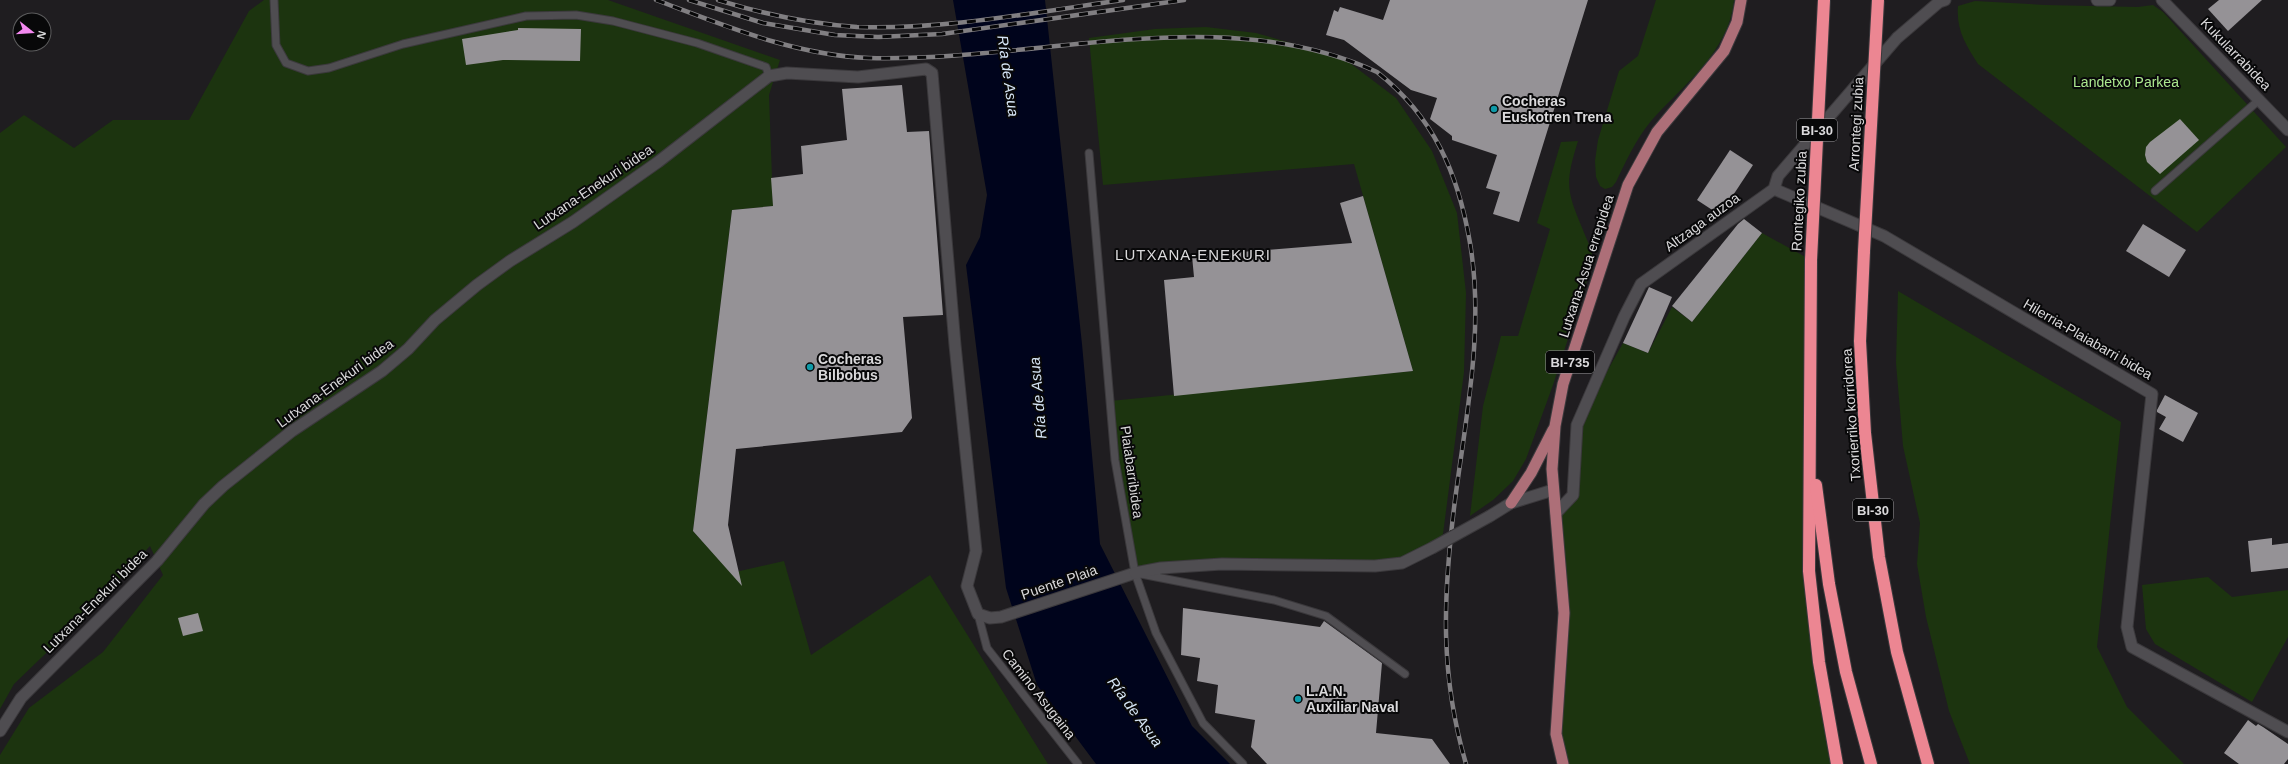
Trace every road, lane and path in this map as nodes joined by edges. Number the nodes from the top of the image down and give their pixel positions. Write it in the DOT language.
graph roads {
  1 [pos="274,0"];
  2 [pos="1741,0"];
  3 [pos="1824,0"];
  4 [pos="1878,0"];
  5 [pos="1945,0"];
  6 [pos="2097,0"];
  7 [pos="2110,0"];
  8 [pos="2162,0"];
  9 [pos="769,76"];
  10 [pos="2259,100"];
  11 [pos="2288,130"];
  12 [pos="1089,153"];
  13 [pos="1774,189"];
  14 [pos="2155,191"];
  15 [pos="1864,250"];
  16 [pos="1810,382"];
  17 [pos="1555,426"];
  18 [pos="1553,490"];
  19 [pos="1511,503"];
  20 [pos="1556,513"];
  21 [pos="1130,574"];
  22 [pos="978,614"];
  23 [pos="1405,674"];
  24 [pos="0,732"];
  25 [pos="2288,732"];
  26 [pos="1078,764"];
  27 [pos="1243,764"];
  28 [pos="1563,764"];
  29 [pos="1837,764"];
  30 [pos="1871,764"];
  31 [pos="1928,764"];
  1 -- 9 [label="lane"];
  2 -- 17 [label="main road, Lutxana-Asua errepidea / BI-735"];
  3 -- 16 [label="highway, Rontegiko zubia / BI-30, bridge"];
  4 -- 15 [label="highway, Arrontegi zubia / BI-30, bridge"];
  5 -- 13 [label="street, Altzaga auzoa"];
  6 -- 7 [label="street"];
  8 -- 10 [label="street, Kukularrabidea"];
  9 -- 22 [label="street"];
  9 -- 24 [label="street, Lutxana-Enekuri bidea"];
  10 -- 11 [label="street, Kukularrabidea"];
  10 -- 14 [label="lane"];
  12 -- 21 [label="lane, Plaiabarribidea"];
  13 -- 20 [label="street, Altzaga auzoa"];
  13 -- 25 [label="street, Hilerria-Plaiabarri bidea"];
  15 -- 31 [label="highway, Txorierriko korridorea / BI-30"];
  16 -- 29 [label="highway"];
  16 -- 30 [label="highway, BI-30"];
  17 -- 18 [label="main road, Lutxana-Asua errepidea / BI-735"];
  17 -- 19 [label="main road"];
  18 -- 19 [label="street, Puente Plaia"];
  18 -- 20 [label="main road, Lutxana-Asua errepidea / BI-735"];
  19 -- 21 [label="street, Puente Plaia, bridge"];
  20 -- 28 [label="main road, Lutxana-Asua errepidea / BI-735"];
  21 -- 22 [label="street, Puente Plaia"];
  21 -- 23 [label="lane"];
  21 -- 27 [label="lane, Plaiabarribidea"];
  22 -- 26 [label="lane, Camino Asugaina"];
}
